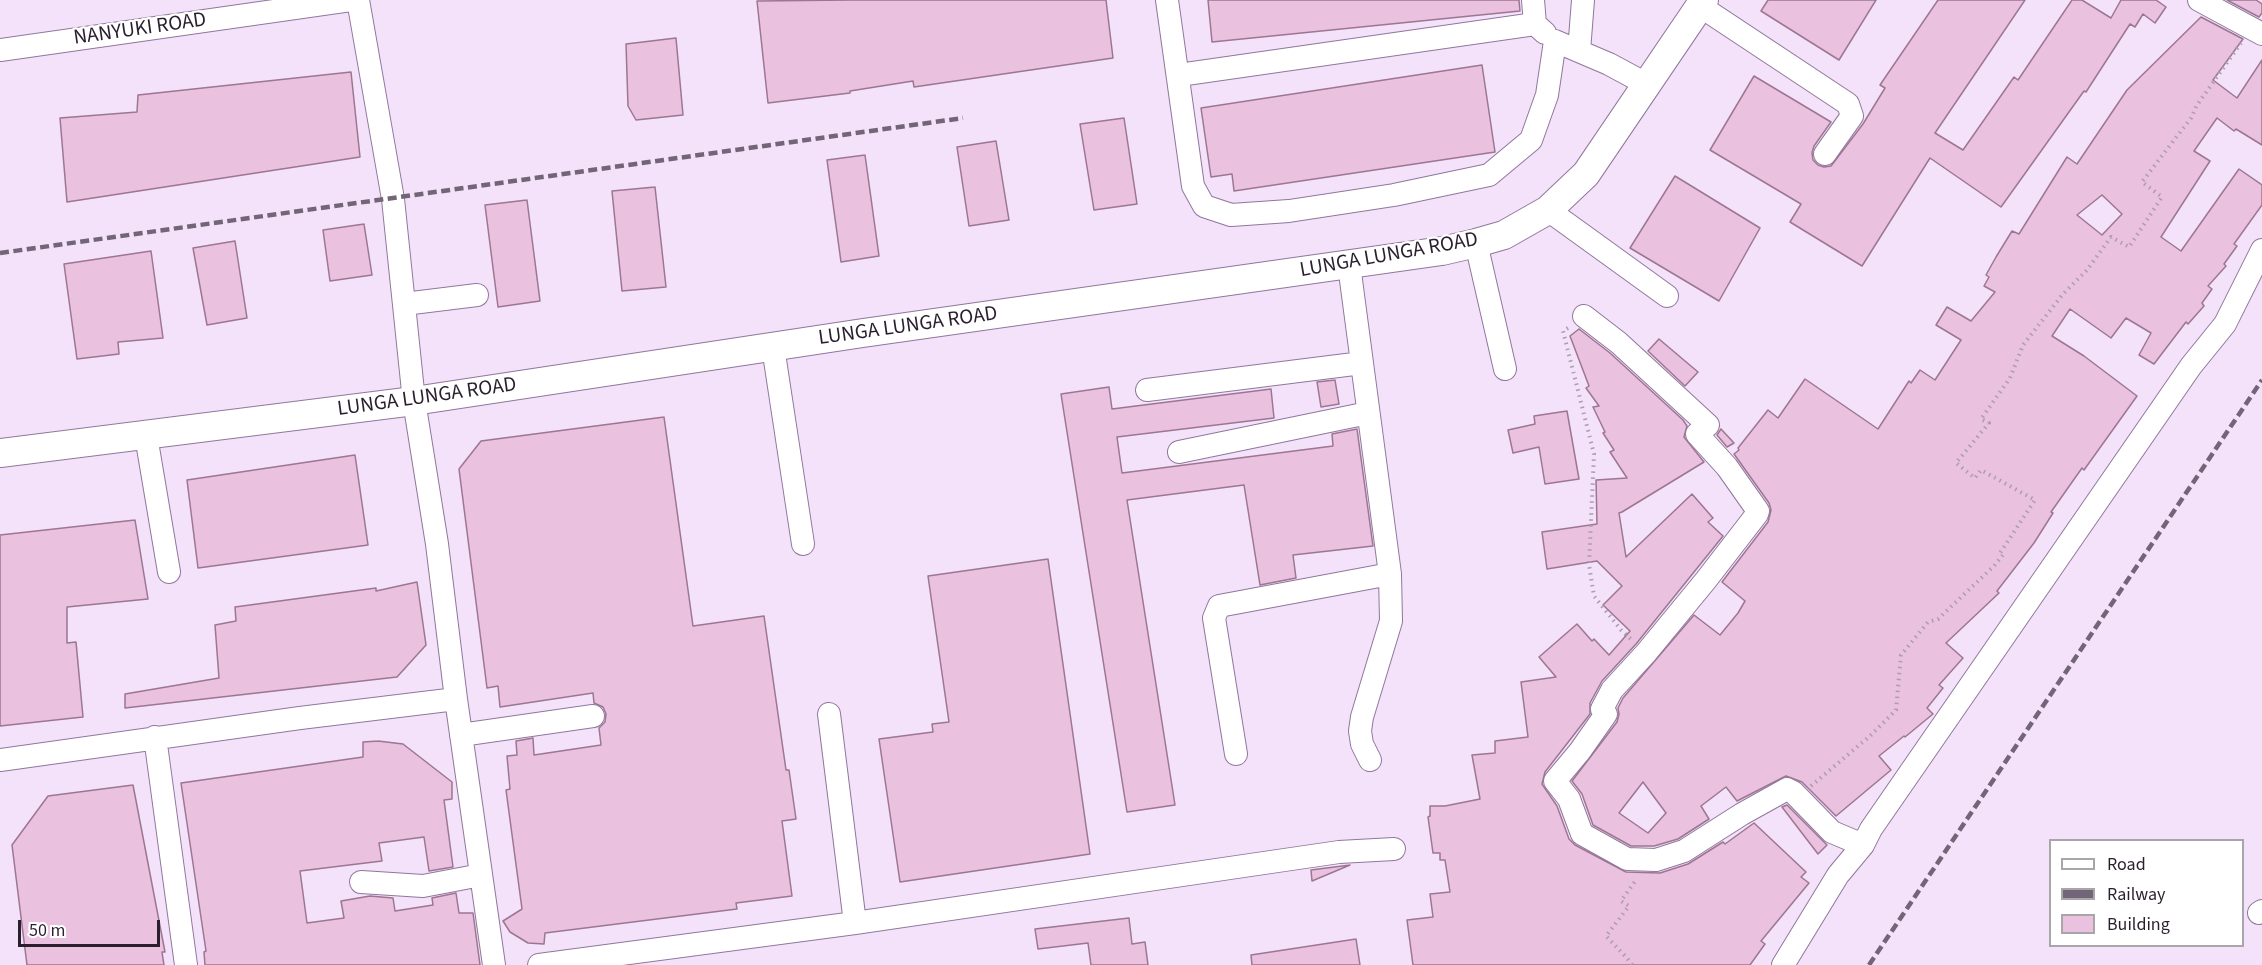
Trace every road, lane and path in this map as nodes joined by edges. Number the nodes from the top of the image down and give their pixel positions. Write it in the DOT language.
graph roads {
  1 [pos="351,0"];
  2 [pos="358,0"];
  3 [pos="1167,0"];
  4 [pos="1533,0"];
  5 [pos="1583,0"];
  6 [pos="2199,0"];
  7 [pos="1702,3"];
  8 [pos="1535,24"];
  9 [pos="2257,31"];
  10 [pos="1555,41"];
  11 [pos="0,50"];
  12 [pos="1578,51"];
  13 [pos="1179,75"];
  14 [pos="1648,85"];
  15 [pos="1825,154"];
  16 [pos="1548,210"];
  17 [pos="1476,243"];
  18 [pos="2262,250"];
  19 [pos="1349,265"];
  20 [pos="477,295"];
  21 [pos="1667,296"];
  22 [pos="404,304"];
  23 [pos="1584,316"];
  24 [pos="773,347"];
  25 [pos="1362,363"];
  26 [pos="1504,369"];
  27 [pos="1147,390"];
  28 [pos="414,402"];
  29 [pos="1368,413"];
  30 [pos="146,436"];
  31 [pos="1179,452"];
  32 [pos="0,453"];
  33 [pos="803,544"];
  34 [pos="169,572"];
  35 [pos="1390,574"];
  36 [pos="1646,653"];
  37 [pos="456,699"];
  38 [pos="830,714"];
  39 [pos="593,716"];
  40 [pos="461,735"];
  41 [pos="155,737"];
  42 [pos="1236,754"];
  43 [pos="0,760"];
  44 [pos="1370,760"];
  45 [pos="1797,798"];
  46 [pos="1863,845"];
  47 [pos="1394,849"];
  48 [pos="1615,853"];
  49 [pos="482,875"];
  50 [pos="361,882"];
  51 [pos="855,923"];
  52 [pos="665,957"];
  53 [pos="186,965"];
  54 [pos="494,965"];
  55 [pos="539,965"];
  56 [pos="1632,965"];
  57 [pos="1783,965"];
  1 -- 11 [label="street, NANYUKI ROAD"];
  2 -- 22 [label="street"];
  3 -- 13 [label="street"];
  4 -- 8 [label="street"];
  5 -- 12 [label="street"];
  6 -- 9 [label="street"];
  7 -- 14 [label="main road, LUNGA LUNGA ROAD"];
  7 -- 15 [label="street"];
  8 -- 10 [label="street"];
  8 -- 13 [label="street"];
  9 -- 45 [label="path"];
  10 -- 12 [label="street"];
  10 -- 13 [label="street"];
  12 -- 14 [label="street"];
  14 -- 16 [label="main road, LUNGA LUNGA ROAD"];
  16 -- 17 [label="main road, LUNGA LUNGA ROAD"];
  16 -- 21 [label="street"];
  17 -- 19 [label="main road, LUNGA LUNGA ROAD"];
  17 -- 26 [label="street"];
  18 -- 46 [label="street"];
  19 -- 24 [label="main road, LUNGA LUNGA ROAD"];
  19 -- 25 [label="street"];
  20 -- 22 [label="street"];
  22 -- 28 [label="street"];
  23 -- 36 [label="path"];
  23 -- 36 [label="street"];
  24 -- 28 [label="main road, LUNGA LUNGA ROAD"];
  24 -- 33 [label="street"];
  25 -- 27 [label="street"];
  25 -- 29 [label="street"];
  28 -- 30 [label="main road, LUNGA LUNGA ROAD"];
  28 -- 37 [label="street"];
  29 -- 31 [label="street"];
  29 -- 35 [label="street"];
  30 -- 32 [label="main road, LUNGA LUNGA ROAD"];
  30 -- 34 [label="street"];
  35 -- 42 [label="street"];
  35 -- 44 [label="street"];
  36 -- 48 [label="street"];
  37 -- 40 [label="street"];
  37 -- 41 [label="street"];
  38 -- 51 [label="street"];
  39 -- 40 [label="street"];
  40 -- 49 [label="street"];
  41 -- 43 [label="street"];
  41 -- 53 [label="street"];
  45 -- 46 [label="street"];
  45 -- 48 [label="street"];
  46 -- 57 [label="street"];
  47 -- 51 [label="street"];
  48 -- 56 [label="path"];
  49 -- 50 [label="street"];
  49 -- 54 [label="street"];
  51 -- 52 [label="street"];
  52 -- 55 [label="street"];
}
